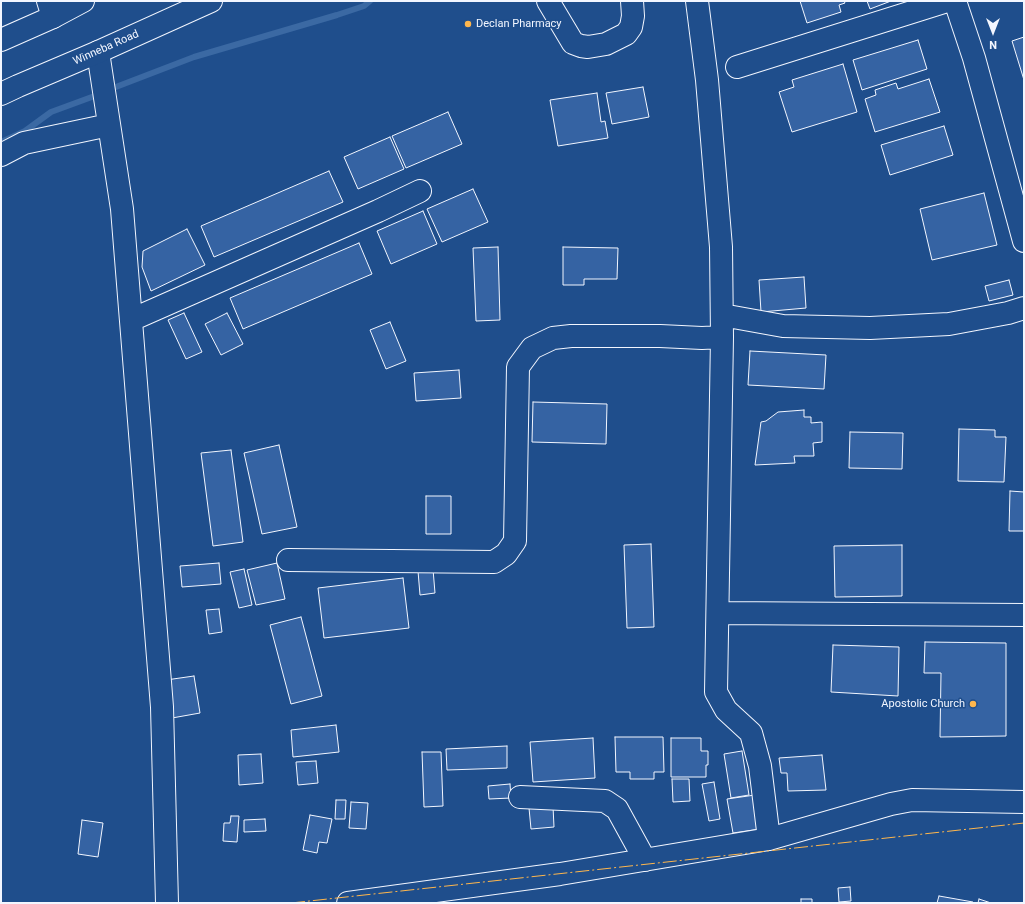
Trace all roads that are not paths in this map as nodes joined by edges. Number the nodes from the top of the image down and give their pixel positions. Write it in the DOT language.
graph roads {
  1 [pos="84,1"];
  2 [pos="211,1"];
  3 [pos="548,1"];
  4 [pos="632,1"];
  5 [pos="698,1"];
  6 [pos="947,1"];
  7 [pos="956,1"];
  8 [pos="50,9"];
  9 [pos="1,40"];
  10 [pos="98,52"];
  11 [pos="737,67"];
  12 [pos="1,94"];
  13 [pos="109,125"];
  14 [pos="1,155"];
  15 [pos="420,191"];
  16 [pos="1024,241"];
  17 [pos="1024,308"];
  18 [pos="722,315"];
  19 [pos="131,320"];
  20 [pos="722,337"];
  21 [pos="288,560"];
  22 [pos="718,613"];
  23 [pos="1024,615"];
  24 [pos="520,797"];
  25 [pos="1024,802"];
  26 [pos="769,839"];
  27 [pos="645,860"];
  28 [pos="166,903"];
  29 [pos="348,903"];
  1 -- 8 [label="main road"];
  2 -- 10 [label="main road, Winneba Road"];
  3 -- 4 [label="main road"];
  5 -- 18 [label="main road"];
  6 -- 11 [label="main road"];
  7 -- 16 [label="main road"];
  8 -- 9 [label="main road"];
  10 -- 12 [label="main road, Winneba Road"];
  10 -- 13 [label="main road"];
  13 -- 14 [label="main road"];
  13 -- 19 [label="main road"];
  15 -- 19 [label="main road"];
  17 -- 18 [label="main road"];
  18 -- 20 [label="main road"];
  19 -- 28 [label="main road"];
  20 -- 21 [label="main road"];
  20 -- 22 [label="main road"];
  22 -- 23 [label="main road"];
  22 -- 26 [label="main road"];
  24 -- 27 [label="main road"];
  25 -- 26 [label="main road"];
  26 -- 27 [label="main road"];
  27 -- 29 [label="main road"];
}
